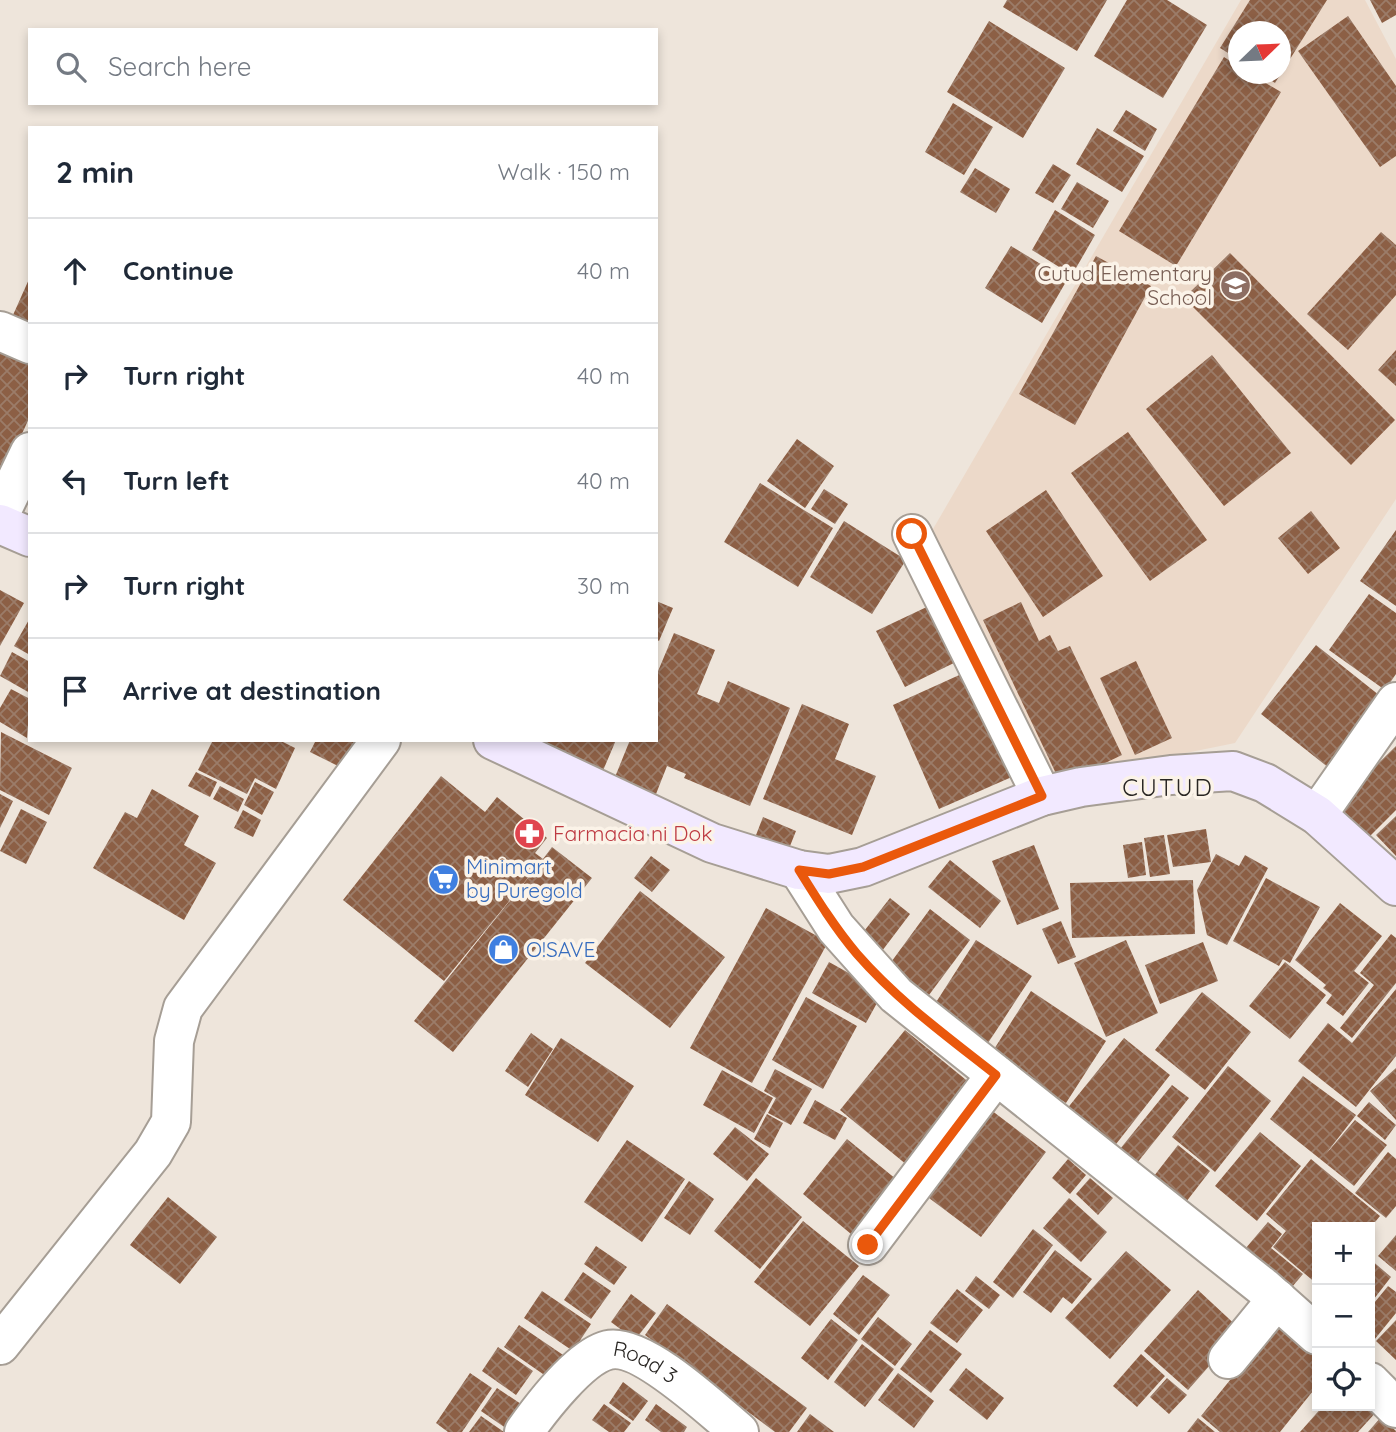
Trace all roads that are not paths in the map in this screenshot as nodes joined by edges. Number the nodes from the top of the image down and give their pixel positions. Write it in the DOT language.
graph roads {
  1 [pos="0,331"];
  2 [pos="28,343"];
  3 [pos="28,456"];
  4 [pos="0,514"];
  5 [pos="0,524"];
  6 [pos="912,534"];
  7 [pos="28,536"];
  8 [pos="1396,702"];
  9 [pos="380,742"];
  10 [pos="497,742"];
  11 [pos="1042,796"];
  12 [pos="1317,815"];
  13 [pos="799,870"];
  14 [pos="1396,886"];
  15 [pos="996,1075"];
  16 [pos="868,1245"];
  17 [pos="1277,1299"];
  18 [pos="1312,1330"];
  19 [pos="0,1345"];
  20 [pos="1228,1359"];
  21 [pos="1375,1387"];
  22 [pos="1396,1408"];
  23 [pos="723,1427"];
  24 [pos="524,1432"];
  1 -- 2 [label="street"];
  3 -- 4 [label="street"];
  5 -- 7 [label="street"];
  6 -- 11 [label="street"];
  8 -- 12 [label="street"];
  9 -- 19 [label="street"];
  10 -- 13 [label="street"];
  11 -- 12 [label="street"];
  11 -- 13 [label="street"];
  12 -- 14 [label="street"];
  13 -- 15 [label="street"];
  15 -- 16 [label="street"];
  15 -- 17 [label="street"];
  17 -- 18 [label="street"];
  17 -- 20 [label="street"];
  21 -- 22 [label="street"];
  23 -- 24 [label="street, Road 3"];
}
